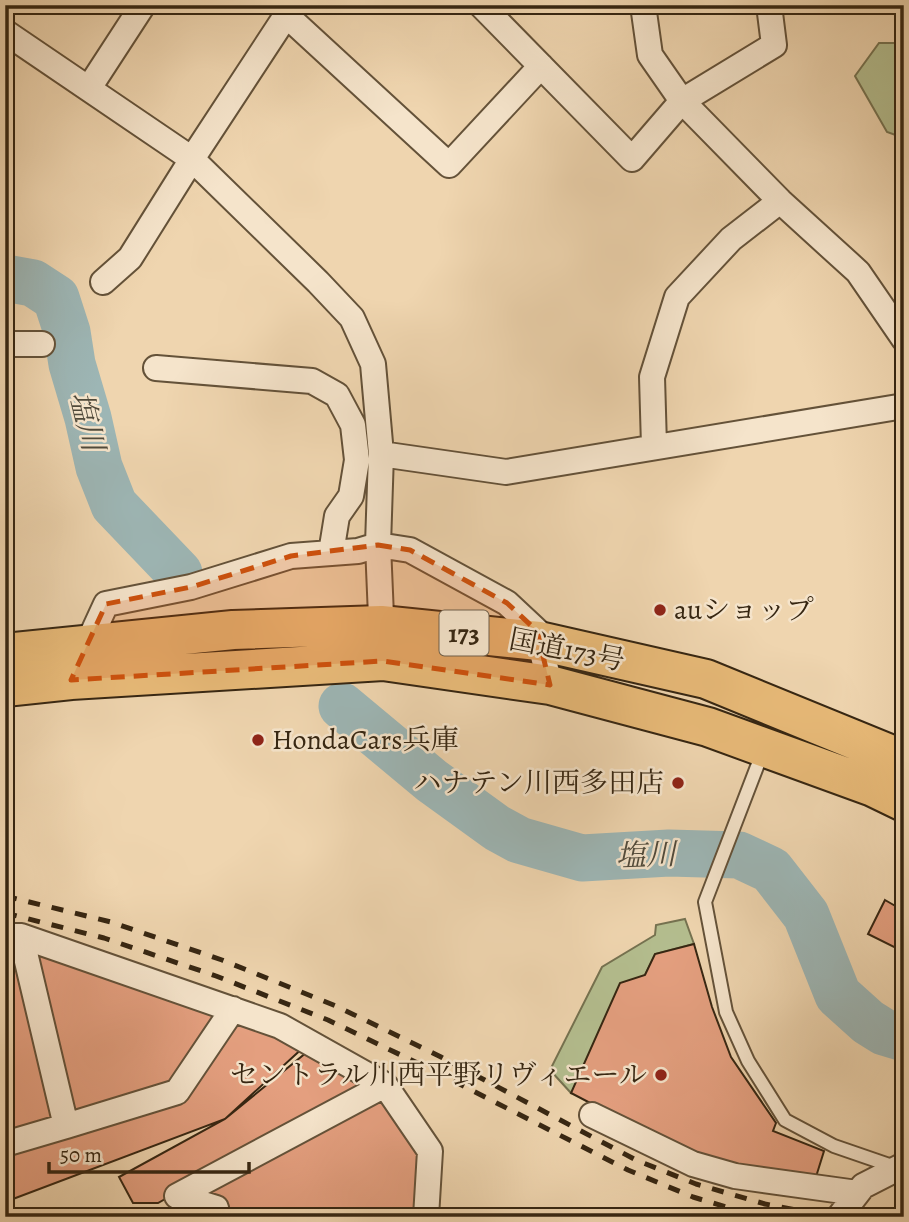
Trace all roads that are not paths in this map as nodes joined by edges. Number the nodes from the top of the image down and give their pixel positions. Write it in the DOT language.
graph roads {
  1 [pos="143,5"];
  2 [pos="481,5"];
  3 [pos="642,5"];
  4 [pos="769,5"];
  5 [pos="290,10"];
  6 [pos="5,32"];
  7 [pos="541,66"];
  8 [pos="89,88"];
  9 [pos="682,102"];
  10 [pos="192,159"];
  11 [pos="780,201"];
  12 [pos="103,282"];
  13 [pos="904,339"];
  14 [pos="5,344"];
  15 [pos="42,344"];
  16 [pos="156,368"];
  17 [pos="904,406"];
  18 [pos="653,446"];
  19 [pos="381,454"];
  20 [pos="378,545"];
  21 [pos="331,553"];
  22 [pos="539,641"];
  23 [pos="382,643"];
  24 [pos="88,645"];
  25 [pos="5,653"];
  26 [pos="71,680"];
  27 [pos="550,685"];
  28 [pos="5,687"];
  29 [pos="764,748"];
  30 [pos="904,760"];
  31 [pos="904,802"];
  32 [pos="13,936"];
  33 [pos="233,1009"];
  34 [pos="385,1085"];
  35 [pos="593,1115"];
  36 [pos="66,1126"];
  37 [pos="5,1144"];
  38 [pos="901,1167"];
  39 [pos="857,1193"];
  40 [pos="218,1217"];
  41 [pos="426,1217"];
  42 [pos="839,1217"];
  1 -- 8 [label="street"];
  2 -- 7 [label="street"];
  3 -- 9 [label="street"];
  4 -- 9 [label="street"];
  5 -- 7 [label="street"];
  5 -- 10 [label="street"];
  6 -- 8 [label="street"];
  7 -- 9 [label="street"];
  8 -- 10 [label="street"];
  9 -- 11 [label="street"];
  10 -- 12 [label="street"];
  10 -- 19 [label="street"];
  11 -- 13 [label="street"];
  11 -- 18 [label="street"];
  14 -- 15 [label="street"];
  16 -- 21 [label="street"];
  17 -- 18 [label="street"];
  18 -- 19 [label="street"];
  19 -- 20 [label="street"];
  20 -- 21 [label="street"];
  20 -- 22 [label="street"];
  20 -- 23 [label="street"];
  21 -- 24 [label="street"];
  22 -- 23 [label="highway, 国道173号 / 173"];
  22 -- 27 [label="street"];
  22 -- 30 [label="highway, 国道173号 / 173"];
  23 -- 24 [label="highway, 国道173号 / 173"];
  23 -- 26 [label="highway, 国道173号 / 173"];
  23 -- 27 [label="highway, 国道173号 / 173"];
  24 -- 25 [label="highway, 国道173号 / 173"];
  24 -- 26 [label="street"];
  26 -- 28 [label="highway, 国道173号 / 173"];
  27 -- 29 [label="highway, 国道173号 / 173"];
  29 -- 31 [label="highway, 国道173号 / 173"];
  29 -- 38 [label="lane"];
  32 -- 33 [label="street"];
  32 -- 36 [label="street"];
  33 -- 34 [label="street"];
  33 -- 36 [label="street"];
  34 -- 40 [label="street"];
  34 -- 41 [label="street"];
  35 -- 39 [label="street"];
  36 -- 37 [label="street"];
  38 -- 39 [label="street"];
  39 -- 42 [label="street"];
}
